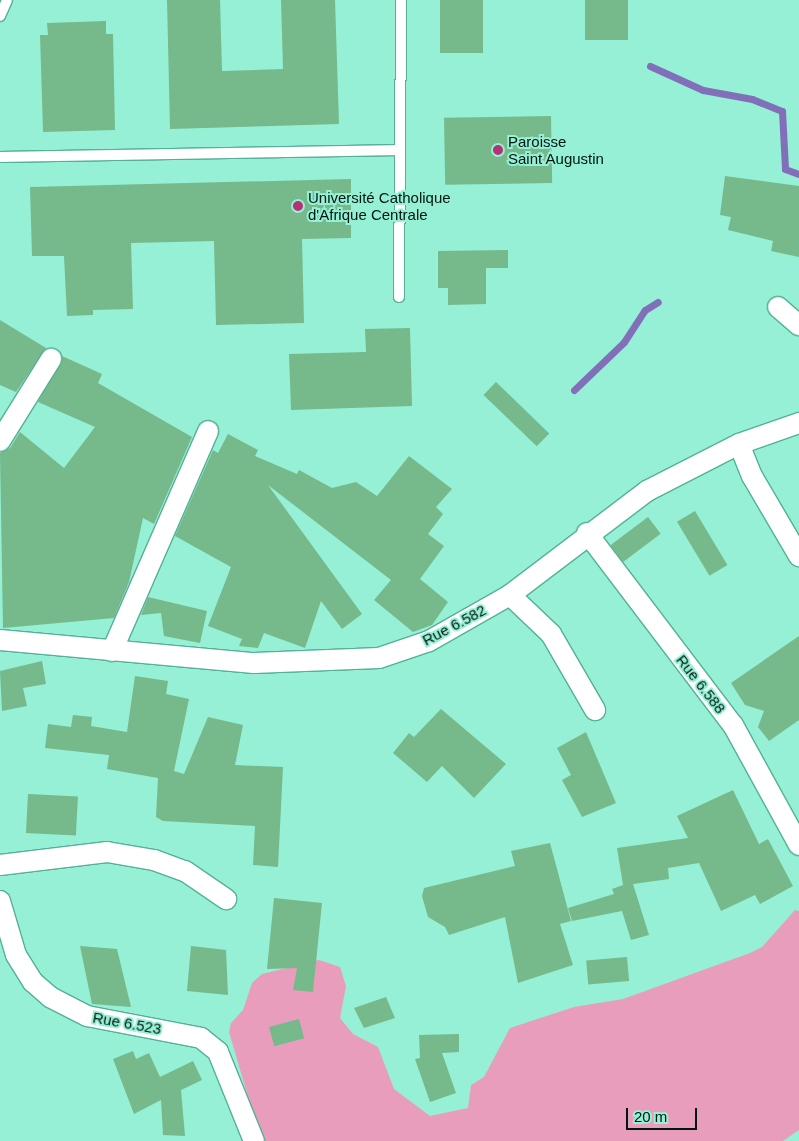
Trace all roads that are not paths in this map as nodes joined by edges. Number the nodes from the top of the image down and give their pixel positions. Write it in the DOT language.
graph roads {
  1 [pos="7,0"];
  2 [pos="401,0"];
  3 [pos="0,16"];
  4 [pos="397,150"];
  5 [pos="0,157"];
  6 [pos="399,297"];
  7 [pos="778,307"];
  8 [pos="799,325"];
  9 [pos="51,359"];
  10 [pos="799,423"];
  11 [pos="208,431"];
  12 [pos="0,441"];
  13 [pos="739,444"];
  14 [pos="588,533"];
  15 [pos="799,556"];
  16 [pos="510,595"];
  17 [pos="0,640"];
  18 [pos="112,651"];
  19 [pos="595,710"];
  20 [pos="799,845"];
  21 [pos="0,865"];
  22 [pos="226,899"];
  23 [pos="0,901"];
  24 [pos="254,1141"];
  1 -- 3 [label="lane"];
  2 -- 4 [label="lane"];
  4 -- 5 [label="lane"];
  4 -- 6 [label="lane"];
  7 -- 8 [label="street"];
  9 -- 12 [label="street"];
  10 -- 13 [label="street, Rue 6.582"];
  11 -- 18 [label="street"];
  13 -- 14 [label="street, Rue 6.582"];
  13 -- 15 [label="street"];
  14 -- 16 [label="street, Rue 6.582"];
  14 -- 20 [label="street, Rue 6.588"];
  16 -- 18 [label="street, Rue 6.582"];
  16 -- 19 [label="street"];
  17 -- 18 [label="street, Rue 6.582"];
  21 -- 22 [label="street"];
  23 -- 24 [label="street, Rue 6.523"];
}
